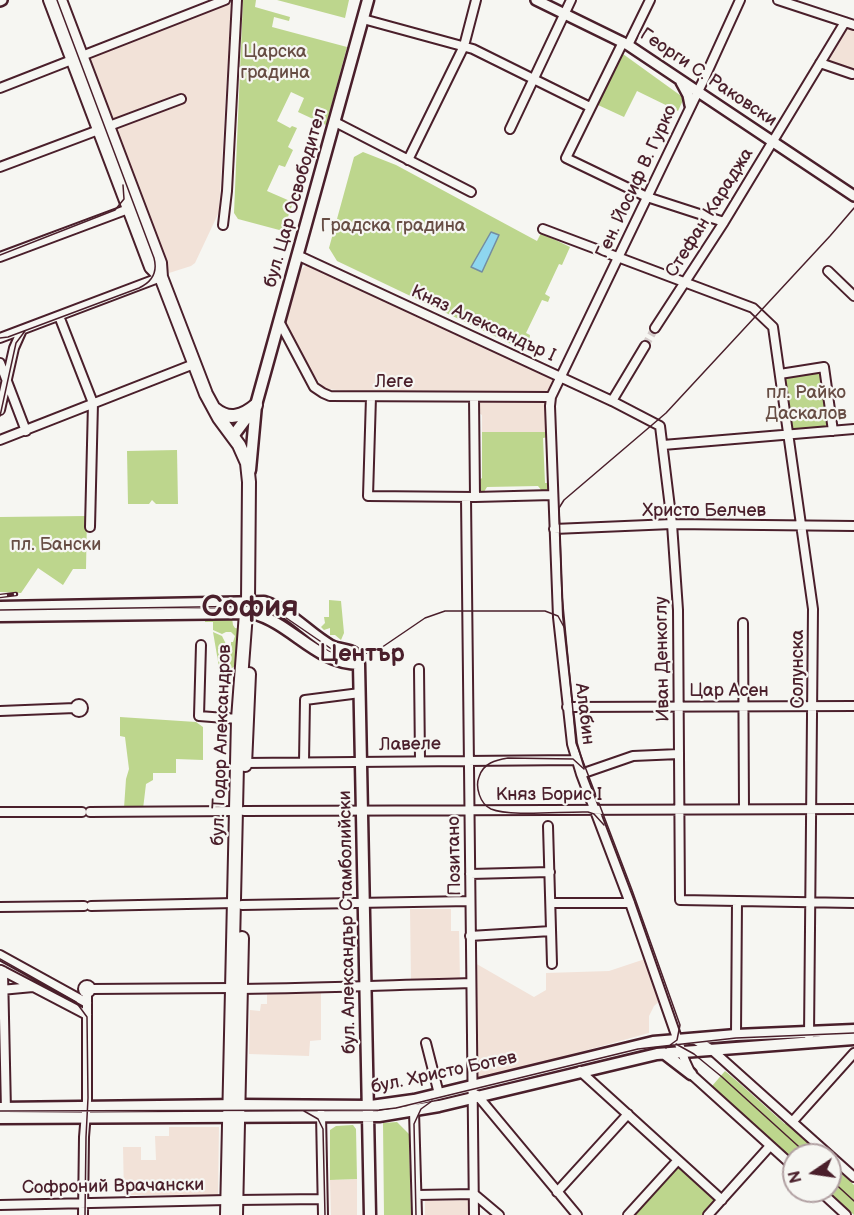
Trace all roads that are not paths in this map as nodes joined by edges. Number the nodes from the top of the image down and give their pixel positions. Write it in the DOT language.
graph roads {
  1 [pos="50,0"];
  2 [pos="60,0"];
  3 [pos="225,0"];
  4 [pos="237,0"];
  5 [pos="368,0"];
  6 [pos="476,0"];
  7 [pos="536,0"];
  8 [pos="571,0"];
  9 [pos="650,0"];
  10 [pos="740,0"];
  11 [pos="778,0"];
  12 [pos="565,14"];
  13 [pos="363,19"];
  14 [pos="845,22"];
  15 [pos="854,25"];
  16 [pos="625,43"];
  17 [pos="464,46"];
  18 [pos="77,58"];
  19 [pos="820,63"];
  20 [pos="852,74"];
  21 [pos="535,79"];
  22 [pos="680,80"];
  23 [pos="0,88"];
  24 [pos="697,91"];
  25 [pos="182,99"];
  26 [pos="690,105"];
  27 [pos="590,107"];
  28 [pos="334,122"];
  29 [pos="104,128"];
  30 [pos="510,129"];
  31 [pos="772,141"];
  32 [pos="408,160"];
  33 [pos="0,167"];
  34 [pos="471,192"];
  35 [pos="854,196"];
  36 [pos="647,197"];
  37 [pos="134,207"];
  38 [pos="724,222"];
  39 [pos="223,225"];
  40 [pos="543,229"];
  41 [pos="297,255"];
  42 [pos="0,257"];
  43 [pos="618,258"];
  44 [pos="828,271"];
  45 [pos="161,278"];
  46 [pos="685,283"];
  47 [pos="854,296"];
  48 [pos="59,316"];
  49 [pos="279,321"];
  50 [pos="656,328"];
  51 [pos="22,330"];
  52 [pos="0,338"];
  53 [pos="645,346"];
  54 [pos="0,363"];
  55 [pos="194,364"];
  56 [pos="780,374"];
  57 [pos="561,377"];
  58 [pos="6,379"];
  59 [pos="371,397"];
  60 [pos="474,397"];
  61 [pos="551,397"];
  62 [pos="612,400"];
  63 [pos="93,403"];
  64 [pos="256,405"];
  65 [pos="213,408"];
  66 [pos="0,410"];
  67 [pos="655,422"];
  68 [pos="854,429"];
  69 [pos="833,430"];
  70 [pos="26,431"];
  71 [pos="788,435"];
  72 [pos="233,436"];
  73 [pos="0,440"];
  74 [pos="663,445"];
  75 [pos="249,482"];
  76 [pos="553,495"];
  77 [pos="471,497"];
  78 [pos="672,524"];
  79 [pos="854,526"];
  80 [pos="90,527"];
  81 [pos="801,527"];
  82 [pos="554,529"];
  83 [pos="0,608"];
  84 [pos="249,609"];
  85 [pos="0,616"];
  86 [pos="743,623"];
  87 [pos="201,645"];
  88 [pos="419,669"];
  89 [pos="360,693"];
  90 [pos="679,706"];
  91 [pos="744,706"];
  92 [pos="813,706"];
  93 [pos="854,706"];
  94 [pos="567,707"];
  95 [pos="75,708"];
  96 [pos="0,711"];
  97 [pos="238,719"];
  98 [pos="679,754"];
  99 [pos="420,760"];
  100 [pos="469,760"];
  101 [pos="576,760"];
  102 [pos="361,761"];
  103 [pos="304,762"];
  104 [pos="245,763"];
  105 [pos="581,774"];
  106 [pos="812,808"];
  107 [pos="854,808"];
  108 [pos="679,809"];
  109 [pos="744,809"];
  110 [pos="362,810"];
  111 [pos="469,810"];
  112 [pos="596,810"];
  113 [pos="240,811"];
  114 [pos="0,812"];
  115 [pos="548,826"];
  116 [pos="550,872"];
  117 [pos="470,874"];
  118 [pos="470,901"];
  119 [pos="736,901"];
  120 [pos="811,902"];
  121 [pos="364,903"];
  122 [pos="551,903"];
  123 [pos="630,903"];
  124 [pos="854,903"];
  125 [pos="238,904"];
  126 [pos="0,907"];
  127 [pos="551,931"];
  128 [pos="471,936"];
  129 [pos="0,955"];
  130 [pos="552,964"];
  131 [pos="2,970"];
  132 [pos="471,982"];
  133 [pos="365,986"];
  134 [pos="33,987"];
  135 [pos="236,989"];
  136 [pos="2,990"];
  137 [pos="87,1003"];
  138 [pos="87,1015"];
  139 [pos="854,1030"];
  140 [pos="736,1035"];
  141 [pos="809,1037"];
  142 [pos="693,1039"];
  143 [pos="854,1039"];
  144 [pos="677,1040"];
  145 [pos="426,1043"];
  146 [pos="718,1052"];
  147 [pos="854,1053"];
  148 [pos="665,1054"];
  149 [pos="682,1054"];
  150 [pos="570,1062"];
  151 [pos="580,1071"];
  152 [pos="691,1074"];
  153 [pos="472,1086"];
  154 [pos="438,1094"];
  155 [pos="475,1097"];
  156 [pos="234,1110"];
  157 [pos="320,1111"];
  158 [pos="368,1111"];
  159 [pos="414,1111"];
  160 [pos="3,1113"];
  161 [pos="86,1113"];
  162 [pos="627,1114"];
  163 [pos="793,1121"];
  164 [pos="770,1146"];
  165 [pos="782,1156"];
  166 [pos="678,1160"];
  167 [pos="854,1177"];
  168 [pos="557,1192"];
  169 [pos="474,1194"];
  170 [pos="417,1195"];
  171 [pos="322,1199"];
  172 [pos="232,1200"];
  173 [pos="722,1200"];
  174 [pos="83,1203"];
  175 [pos="833,1203"];
  176 [pos="0,1205"];
  177 [pos="83,1215"];
  178 [pos="227,1215"];
  179 [pos="236,1215"];
  180 [pos="323,1215"];
  181 [pos="370,1215"];
  182 [pos="417,1215"];
  183 [pos="474,1215"];
  184 [pos="499,1215"];
  185 [pos="577,1215"];
  186 [pos="628,1215"];
  187 [pos="708,1215"];
  188 [pos="846,1215"];
  1 -- 18 [label="main road"];
  2 -- 18 [label="main road"];
  3 -- 18 [label="street"];
  4 -- 39 [label="street"];
  5 -- 13 [label="main road, бул. Цар Освободител"];
  6 -- 17 [label="street"];
  7 -- 12 [label="street, Георги С. Раковски"];
  8 -- 12 [label="street"];
  9 -- 16 [label="street"];
  10 -- 24 [label="street, Ген. Йосиф В. Гурко"];
  11 -- 14 [label="street"];
  12 -- 16 [label="street, Георги С. Раковски"];
  12 -- 21 [label="street"];
  13 -- 17 [label="street"];
  13 -- 28 [label="main road, бул. Цар Освободител"];
  14 -- 15 [label="street"];
  14 -- 19 [label="street, Стефан Караджа"];
  16 -- 22 [label="street, Георги С. Раковски"];
  16 -- 27 [label="street"];
  17 -- 21 [label="street"];
  17 -- 32 [label="street"];
  18 -- 23 [label="street"];
  18 -- 29 [label="main road"];
  19 -- 20 [label="street"];
  19 -- 31 [label="street, Стефан Караджа"];
  21 -- 27 [label="street"];
  21 -- 30 [label="street"];
  22 -- 24 [label="street, Георги С. Раковски"];
  22 -- 26 [label="street"];
  24 -- 26 [label="street, Ген. Йосиф В. Гурко"];
  24 -- 31 [label="street, Георги С. Раковски"];
  25 -- 29 [label="street"];
  26 -- 36 [label="street, Ген. Йосиф В. Гурко"];
  27 -- 36 [label="street"];
  28 -- 32 [label="street"];
  28 -- 41 [label="main road, бул. Цар Освободител"];
  29 -- 33 [label="street"];
  29 -- 37 [label="main road"];
  31 -- 35 [label="street, Георги С. Раковски"];
  31 -- 38 [label="street, Стефан Караджа"];
  32 -- 34 [label="street"];
  36 -- 38 [label="street"];
  36 -- 43 [label="street, Ген. Йосиф В. Гурко"];
  37 -- 42 [label="street"];
  37 -- 45 [label="main road"];
  38 -- 46 [label="street, Стефан Караджа"];
  40 -- 43 [label="street"];
  41 -- 49 [label="main road, бул. Цар Освободител"];
  41 -- 57 [label="street, Княз Александър I"];
  43 -- 46 [label="street"];
  43 -- 57 [label="street, Ген. Йосиф В. Гурко"];
  44 -- 47 [label="street"];
  45 -- 48 [label="street"];
  45 -- 55 [label="main road"];
  46 -- 50 [label="street, Стефан Караджа"];
  46 -- 56 [label="street, Солунска"];
  48 -- 51 [label="street"];
  48 -- 63 [label="street"];
  49 -- 59 [label="street, Леге"];
  49 -- 64 [label="main road, бул. Цар Освободител"];
  51 -- 52 [label="street"];
  51 -- 58 [label="street"];
  53 -- 62 [label="street"];
  54 -- 58 [label="street"];
  55 -- 63 [label="street"];
  55 -- 65 [label="main road"];
  56 -- 69 [label="street"];
  56 -- 71 [label="street, Солунска"];
  57 -- 61 [label="street, Алабин"];
  57 -- 62 [label="street, Княз Александър I"];
  58 -- 66 [label="street"];
  58 -- 70 [label="street"];
  59 -- 60 [label="street, Леге"];
  59 -- 77 [label="street"];
  60 -- 61 [label="street, Леге"];
  60 -- 77 [label="street, Позитано"];
  61 -- 76 [label="street, Алабин"];
  62 -- 67 [label="street, Княз Александър I"];
  63 -- 70 [label="street"];
  63 -- 80 [label="street"];
  64 -- 65 [label="main road"];
  64 -- 72 [label="main road, бул. Цар Освободител"];
  64 -- 75 [label="main road, бул. Цар Освободител"];
  65 -- 72 [label="main road"];
  67 -- 74 [label="street, Иван Денкоглу"];
  68 -- 69 [label="street"];
  69 -- 71 [label="street"];
  70 -- 73 [label="street"];
  71 -- 74 [label="street"];
  71 -- 81 [label="street, Солунска"];
  72 -- 75 [label="main road"];
  74 -- 78 [label="street, Иван Денкоглу"];
  75 -- 84 [label="main road"];
  76 -- 77 [label="street"];
  76 -- 82 [label="street, Алабин"];
  77 -- 100 [label="street, Позитано"];
  78 -- 81 [label="street, Христо Белчев"];
  78 -- 82 [label="street, Христо Белчев"];
  78 -- 90 [label="street, Иван Денкоглу"];
  79 -- 81 [label="street, Христо Белчев"];
  81 -- 92 [label="street, Солунска"];
  82 -- 94 [label="street, Алабин"];
  83 -- 84 [label="main road"];
  84 -- 85 [label="main road"];
  84 -- 89 [label="main road, бул. Александър Стамболийски"];
  84 -- 97 [label="main road, бул. Тодор Александров"];
  84 -- 104 [label="main road, бул. Тодор Александров"];
  86 -- 91 [label="street"];
  87 -- 97 [label="street"];
  88 -- 99 [label="street"];
  89 -- 102 [label="main road, бул. Александър Стамболийски"];
  89 -- 103 [label="street"];
  90 -- 91 [label="street, Цар Асен"];
  90 -- 94 [label="street, Цар Асен"];
  90 -- 98 [label="street, Иван Денкоглу"];
  91 -- 92 [label="street, Цар Асен"];
  91 -- 109 [label="street"];
  92 -- 93 [label="street, Цар Асен"];
  92 -- 106 [label="street, Солунска"];
  94 -- 101 [label="street, Алабин"];
  95 -- 96 [label="street"];
  97 -- 113 [label="main road, бул. Тодор Александров"];
  98 -- 105 [label="street"];
  98 -- 108 [label="street, Иван Денкоглу"];
  99 -- 100 [label="street, Лавеле"];
  99 -- 102 [label="street, Лавеле"];
  100 -- 101 [label="street, Лавеле"];
  100 -- 111 [label="street, Позитано"];
  101 -- 105 [label="street, Алабин"];
  102 -- 103 [label="street, Лавеле"];
  102 -- 110 [label="main road, бул. Александър Стамболийски"];
  103 -- 104 [label="street, Лавеле"];
  104 -- 113 [label="main road, бул. Тодор Александров"];
  105 -- 112 [label="street, Алабин"];
  106 -- 107 [label="street, Княз Борис I"];
  106 -- 109 [label="street, Княз Борис I"];
  106 -- 120 [label="street, Солунска"];
  108 -- 109 [label="street, Княз Борис I"];
  108 -- 112 [label="street, Княз Борис I"];
  108 -- 119 [label="street, Иван Денкоглу"];
  110 -- 111 [label="street, Княз Борис I"];
  110 -- 113 [label="street, Княз Борис I"];
  110 -- 121 [label="main road, бул. Александър Стамболийски"];
  111 -- 112 [label="street, Княз Борис I"];
  111 -- 117 [label="street, Позитано"];
  112 -- 123 [label="street, Алабин"];
  113 -- 114 [label="street, Княз Борис I"];
  113 -- 125 [label="main road, бул. Тодор Александров"];
  115 -- 116 [label="street"];
  116 -- 117 [label="street"];
  116 -- 122 [label="street"];
  117 -- 118 [label="street, Позитано"];
  118 -- 121 [label="street"];
  118 -- 128 [label="street, Позитано"];
  119 -- 120 [label="street"];
  119 -- 140 [label="street"];
  120 -- 124 [label="street"];
  120 -- 141 [label="street, Солунска"];
  121 -- 125 [label="street"];
  121 -- 133 [label="main road, бул. Александър Стамболийски"];
  122 -- 123 [label="street"];
  122 -- 127 [label="street"];
  123 -- 144 [label="street, Алабин"];
  125 -- 126 [label="street"];
  125 -- 135 [label="main road, бул. Тодор Александров"];
  127 -- 128 [label="street"];
  127 -- 130 [label="street"];
  128 -- 132 [label="street, Позитано"];
  129 -- 137 [label="street"];
  131 -- 134 [label="street"];
  131 -- 136 [label="street"];
  132 -- 133 [label="street"];
  132 -- 153 [label="street, Позитано"];
  133 -- 135 [label="street"];
  133 -- 158 [label="main road, бул. Александър Стамболийски"];
  134 -- 136 [label="street"];
  134 -- 138 [label="street"];
  135 -- 137 [label="street"];
  135 -- 156 [label="main road, бул. Тодор Александров"];
  136 -- 160 [label="street"];
  137 -- 138 [label="street"];
  138 -- 161 [label="street"];
  139 -- 141 [label="main road, бул. Христо Ботев"];
  140 -- 141 [label="main road, бул. Христо Ботев"];
  140 -- 142 [label="main road, бул. Христо Ботев"];
  141 -- 143 [label="main road, бул. Христо Ботев"];
  141 -- 146 [label="main road, бул. Христо Ботев"];
  142 -- 144 [label="main road, бул. Христо Ботев"];
  142 -- 146 [label="street"];
  144 -- 149 [label="street, Алабин"];
  144 -- 150 [label="main road, бул. Христо Ботев"];
  145 -- 154 [label="street"];
  146 -- 149 [label="main road, бул. Христо Ботев"];
  146 -- 163 [label="street"];
  147 -- 163 [label="street"];
  148 -- 149 [label="main road, бул. Христо Ботев"];
  148 -- 151 [label="main road, бул. Христо Ботев"];
  148 -- 152 [label="main road"];
  149 -- 152 [label="street, Алабин"];
  150 -- 151 [label="street"];
  150 -- 153 [label="main road, бул. Христо Ботев"];
  151 -- 155 [label="main road, бул. Христо Ботев"];
  151 -- 162 [label="street"];
  152 -- 164 [label="street"];
  153 -- 154 [label="main road, бул. Христо Ботев"];
  153 -- 155 [label="street, Позитано"];
  154 -- 158 [label="main road, бул. Христо Ботев"];
  155 -- 159 [label="main road, бул. Христо Ботев"];
  155 -- 168 [label="street"];
  155 -- 169 [label="street, Позитано"];
  156 -- 157 [label="main road, бул. Христо Ботев"];
  156 -- 161 [label="main road, бул. Христо Ботев"];
  156 -- 172 [label="main road, бул. Тодор Александров"];
  157 -- 158 [label="main road, бул. Христо Ботев"];
  157 -- 171 [label="street"];
  158 -- 159 [label="main road, бул. Христо Ботев"];
  158 -- 181 [label="main road, бул. Александър Стамболийски"];
  159 -- 170 [label="street"];
  160 -- 161 [label="main road, бул. Христо Ботев"];
  161 -- 174 [label="street"];
  162 -- 166 [label="street"];
  162 -- 168 [label="street"];
  163 -- 167 [label="street"];
  164 -- 165 [label="street"];
  164 -- 173 [label="street"];
  166 -- 173 [label="street"];
  166 -- 186 [label="street"];
  168 -- 185 [label="street"];
  169 -- 170 [label="street"];
  169 -- 183 [label="street, Позитано"];
  169 -- 184 [label="street"];
  170 -- 182 [label="street"];
  171 -- 172 [label="street, Софроний Врачански"];
  171 -- 180 [label="street"];
  172 -- 174 [label="street, Софроний Врачански"];
  172 -- 178 [label="main road, бул. Тодор Александров"];
  172 -- 179 [label="main road, бул. Тодор Александров"];
  173 -- 187 [label="street"];
  174 -- 176 [label="street, Софроний Врачански"];
  174 -- 177 [label="street"];
  175 -- 188 [label="street"];
}
